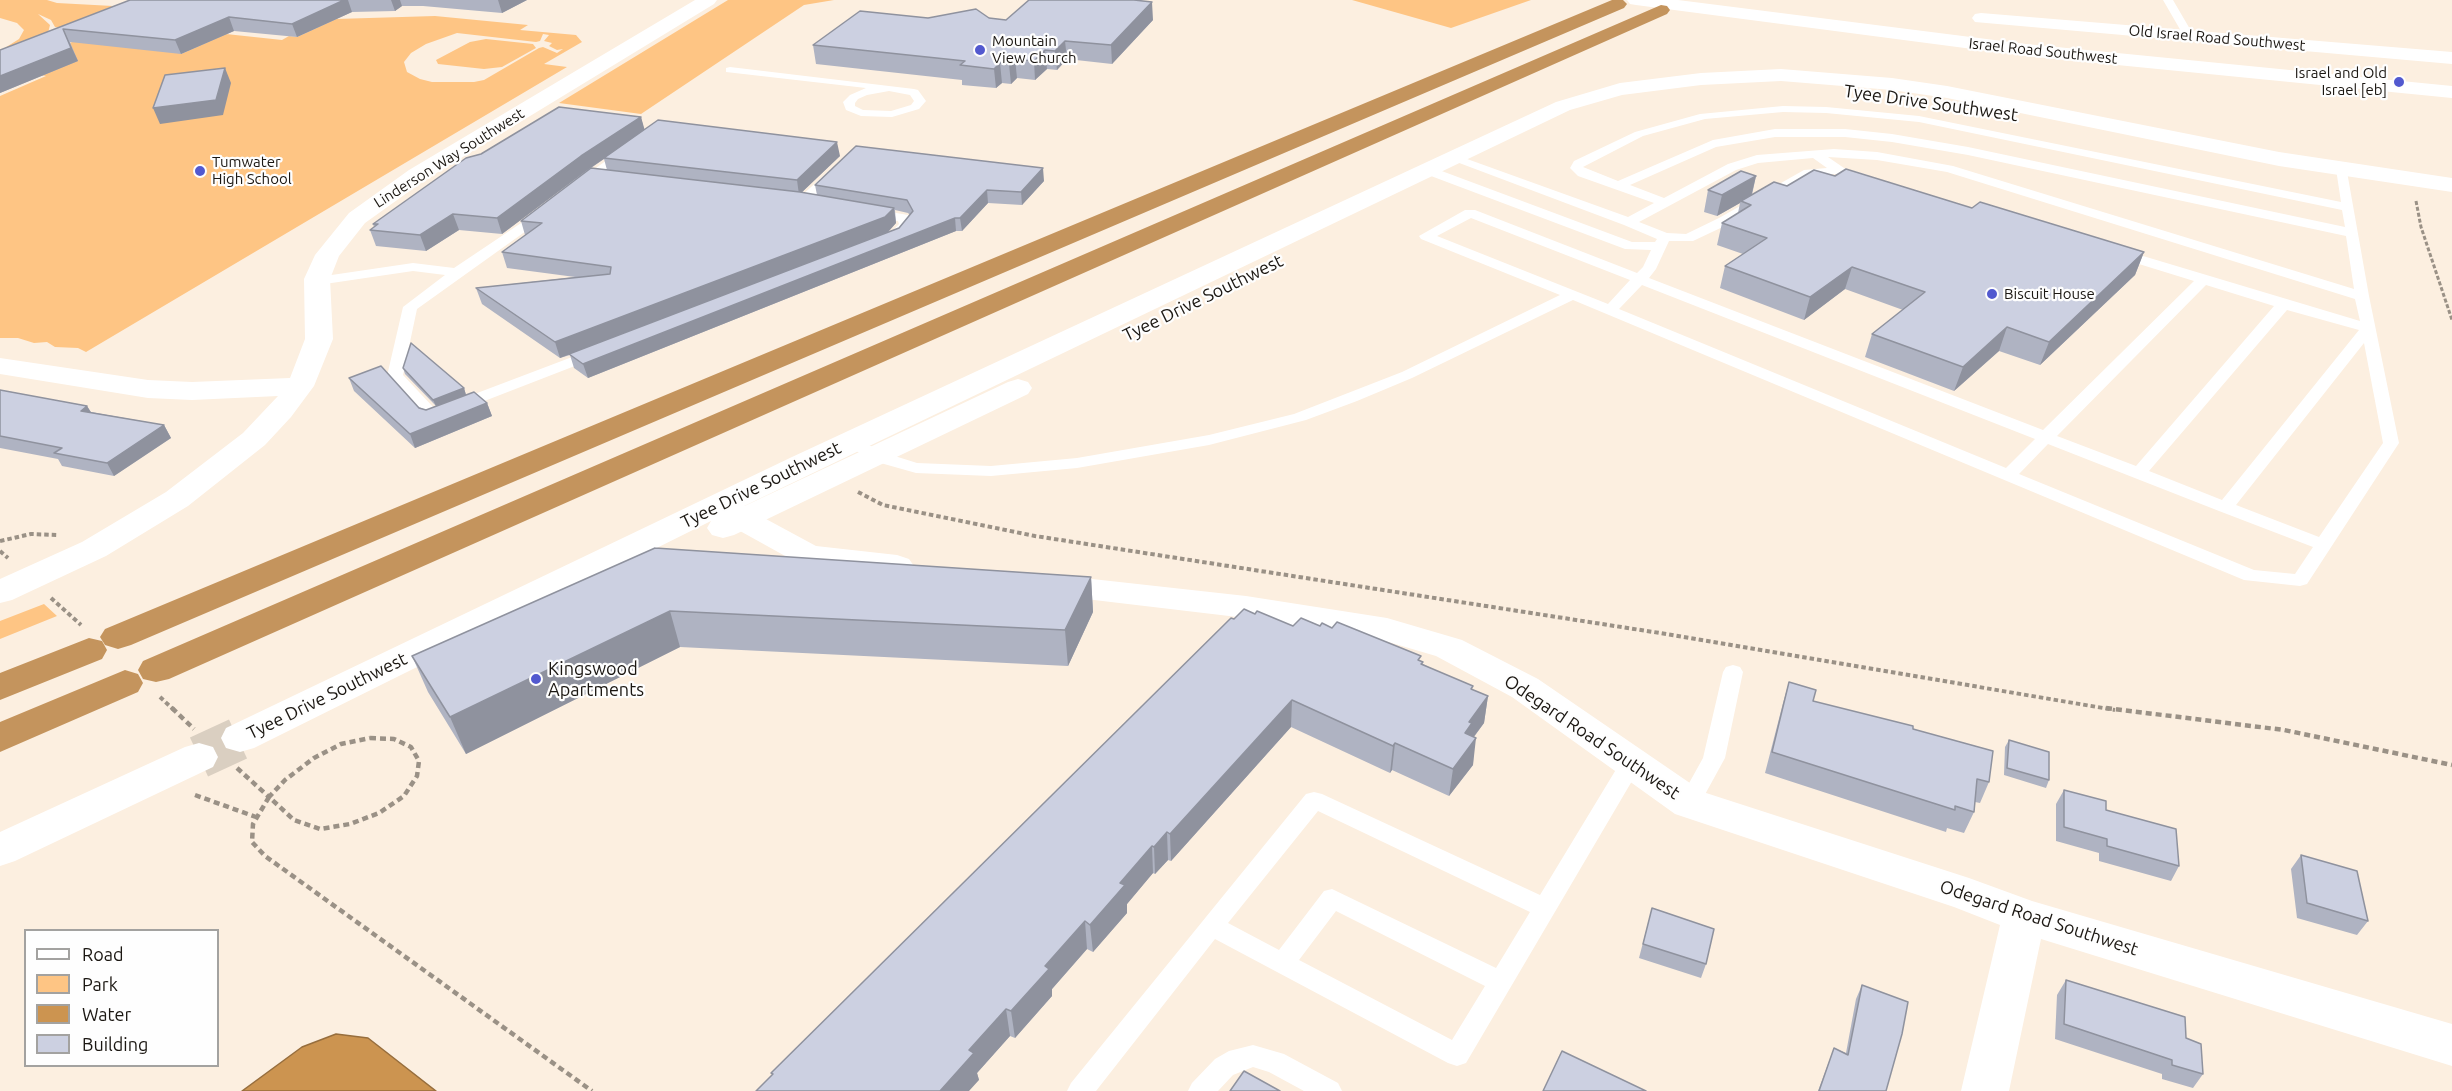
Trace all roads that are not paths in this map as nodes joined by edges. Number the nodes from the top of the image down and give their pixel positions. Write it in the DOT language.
graph roads {
  1 [pos="708,0"];
  2 [pos="2168,0"];
  3 [pos="1590,1"];
  4 [pos="1627,2"];
  5 [pos="1661,10"];
  6 [pos="1981,18"];
  7 [pos="2189,36"];
  8 [pos="2452,58"];
  9 [pos="730,70"];
  10 [pos="889,88"];
  11 [pos="2452,92"];
  12 [pos="1790,109"];
  13 [pos="1807,132"];
  14 [pos="637,144"];
  15 [pos="1820,154"];
  16 [pos="847,160"];
  17 [pos="1451,168"];
  18 [pos="1840,171"];
  19 [pos="2342,173"];
  20 [pos="591,176"];
  21 [pos="614,179"];
  22 [pos="1202,179"];
  23 [pos="1876,181"];
  24 [pos="2452,185"];
  25 [pos="1532,187"];
  26 [pos="1624,187"];
  27 [pos="573,190"];
  28 [pos="2452,193"];
  29 [pos="780,199"];
  30 [pos="1506,200"];
  31 [pos="803,201"];
  32 [pos="1575,202"];
  33 [pos="1665,203"];
  34 [pos="555,204"];
  35 [pos="825,205"];
  36 [pos="2348,207"];
  37 [pos="859,211"];
  38 [pos="1550,216"];
  39 [pos="1629,222"];
  40 [pos="2352,233"];
  41 [pos="883,242"];
  42 [pos="1662,242"];
  43 [pos="2102,248"];
  44 [pos="457,273"];
  45 [pos="2204,279"];
  46 [pos="1638,280"];
  47 [pos="318,281"];
  48 [pos="1573,295"];
  49 [pos="2362,296"];
  50 [pos="2284,304"];
  51 [pos="1610,310"];
  52 [pos="2367,328"];
  53 [pos="608,348"];
  54 [pos="0,366"];
  55 [pos="300,386"];
  56 [pos="2045,437"];
  57 [pos="850,442"];
  58 [pos="876,456"];
  59 [pos="2139,473"];
  60 [pos="2008,475"];
  61 [pos="2225,507"];
  62 [pos="731,512"];
  63 [pos="2323,545"];
  64 [pos="924,570"];
  65 [pos="1017,581"];
  66 [pos="0,592"];
  67 [pos="1733,672"];
  68 [pos="0,687"];
  69 [pos="0,738"];
  70 [pos="1631,764"];
  71 [pos="196,776"];
  72 [pos="1689,803"];
  73 [pos="0,850"];
  74 [pos="1545,908"];
  75 [pos="2024,916"];
  76 [pos="1212,926"];
  77 [pos="1283,963"];
  78 [pos="1501,982"];
  79 [pos="2452,1045"];
  80 [pos="1080,1091"];
  81 [pos="1201,1091"];
  82 [pos="1329,1091"];
  83 [pos="1985,1091"];
  1 -- 47 [label="street, Linderson Way Southwest"];
  2 -- 7 [label="lane"];
  3 -- 22 [label="highway"];
  4 -- 11 [label="street, Israel Road Southwest"];
  4 -- 22 [label="highway"];
  5 -- 69 [label="highway"];
  6 -- 7 [label="street, Old Israel Road Southwest"];
  7 -- 8 [label="street, Old Israel Road Southwest"];
  9 -- 10 [label="lane"];
  10 -- 10 [label="lane"];
  12 -- 13 [label="lane"];
  12 -- 26 [label="lane"];
  12 -- 36 [label="lane"];
  13 -- 15 [label="lane"];
  13 -- 26 [label="lane"];
  13 -- 40 [label="lane"];
  14 -- 20 [label="lane"];
  15 -- 18 [label="lane"];
  15 -- 33 [label="lane"];
  15 -- 49 [label="lane"];
  16 -- 31 [label="lane"];
  17 -- 19 [label="street, Tyee Drive Southwest"];
  17 -- 25 [label="lane"];
  17 -- 30 [label="lane"];
  17 -- 57 [label="street, Tyee Drive Southwest"];
  17 -- 58 [label="street, Tyee Drive Southwest"];
  18 -- 23 [label="lane"];
  18 -- 42 [label="lane"];
  19 -- 24 [label="street, Tyee Drive Southwest"];
  19 -- 28 [label="street, Tyee Drive Southwest"];
  19 -- 36 [label="lane"];
  20 -- 21 [label="lane"];
  20 -- 27 [label="lane"];
  22 -- 68 [label="highway"];
  25 -- 30 [label="lane"];
  25 -- 32 [label="lane"];
  26 -- 33 [label="lane"];
  29 -- 31 [label="lane"];
  30 -- 38 [label="lane"];
  31 -- 35 [label="lane"];
  32 -- 38 [label="lane"];
  32 -- 39 [label="lane"];
  33 -- 39 [label="lane"];
  34 -- 44 [label="lane"];
  36 -- 40 [label="lane"];
  37 -- 41 [label="lane"];
  38 -- 42 [label="lane"];
  39 -- 42 [label="lane"];
  40 -- 49 [label="lane"];
  42 -- 46 [label="lane"];
  43 -- 45 [label="lane"];
  44 -- 47 [label="lane"];
  44 -- 53 [label="lane"];
  45 -- 50 [label="lane"];
  45 -- 56 [label="lane"];
  46 -- 48 [label="lane"];
  46 -- 51 [label="lane"];
  46 -- 56 [label="lane"];
  47 -- 55 [label="street, Linderson Way Southwest"];
  48 -- 51 [label="lane"];
  48 -- 58 [label="lane"];
  49 -- 52 [label="lane"];
  50 -- 52 [label="lane"];
  50 -- 59 [label="lane"];
  51 -- 60 [label="lane"];
  52 -- 61 [label="lane"];
  52 -- 63 [label="lane"];
  54 -- 55 [label="street"];
  55 -- 66 [label="street, Linderson Way Southwest"];
  56 -- 59 [label="lane"];
  56 -- 60 [label="lane"];
  57 -- 58 [label="lane"];
  57 -- 62 [label="street, Tyee Drive Southwest"];
  58 -- 62 [label="street, Tyee Drive Southwest"];
  59 -- 61 [label="lane"];
  60 -- 63 [label="lane"];
  61 -- 63 [label="lane"];
  62 -- 62 [label="street, Tyee Drive Southwest"];
  62 -- 64 [label="street"];
  65 -- 70 [label="street, Odegard Road Southwest"];
  67 -- 72 [label="lane"];
  70 -- 72 [label="street, Odegard Road Southwest"];
  70 -- 74 [label="lane"];
  71 -- 73 [label="street"];
  72 -- 75 [label="street, Odegard Road Southwest"];
  74 -- 76 [label="lane"];
  74 -- 78 [label="lane"];
  75 -- 79 [label="street, Odegard Road Southwest"];
  75 -- 83 [label="street"];
  76 -- 77 [label="lane"];
  76 -- 80 [label="lane"];
  77 -- 78 [label="lane"];
  77 -- 78 [label="lane"];
  81 -- 82 [label="lane"];
}
